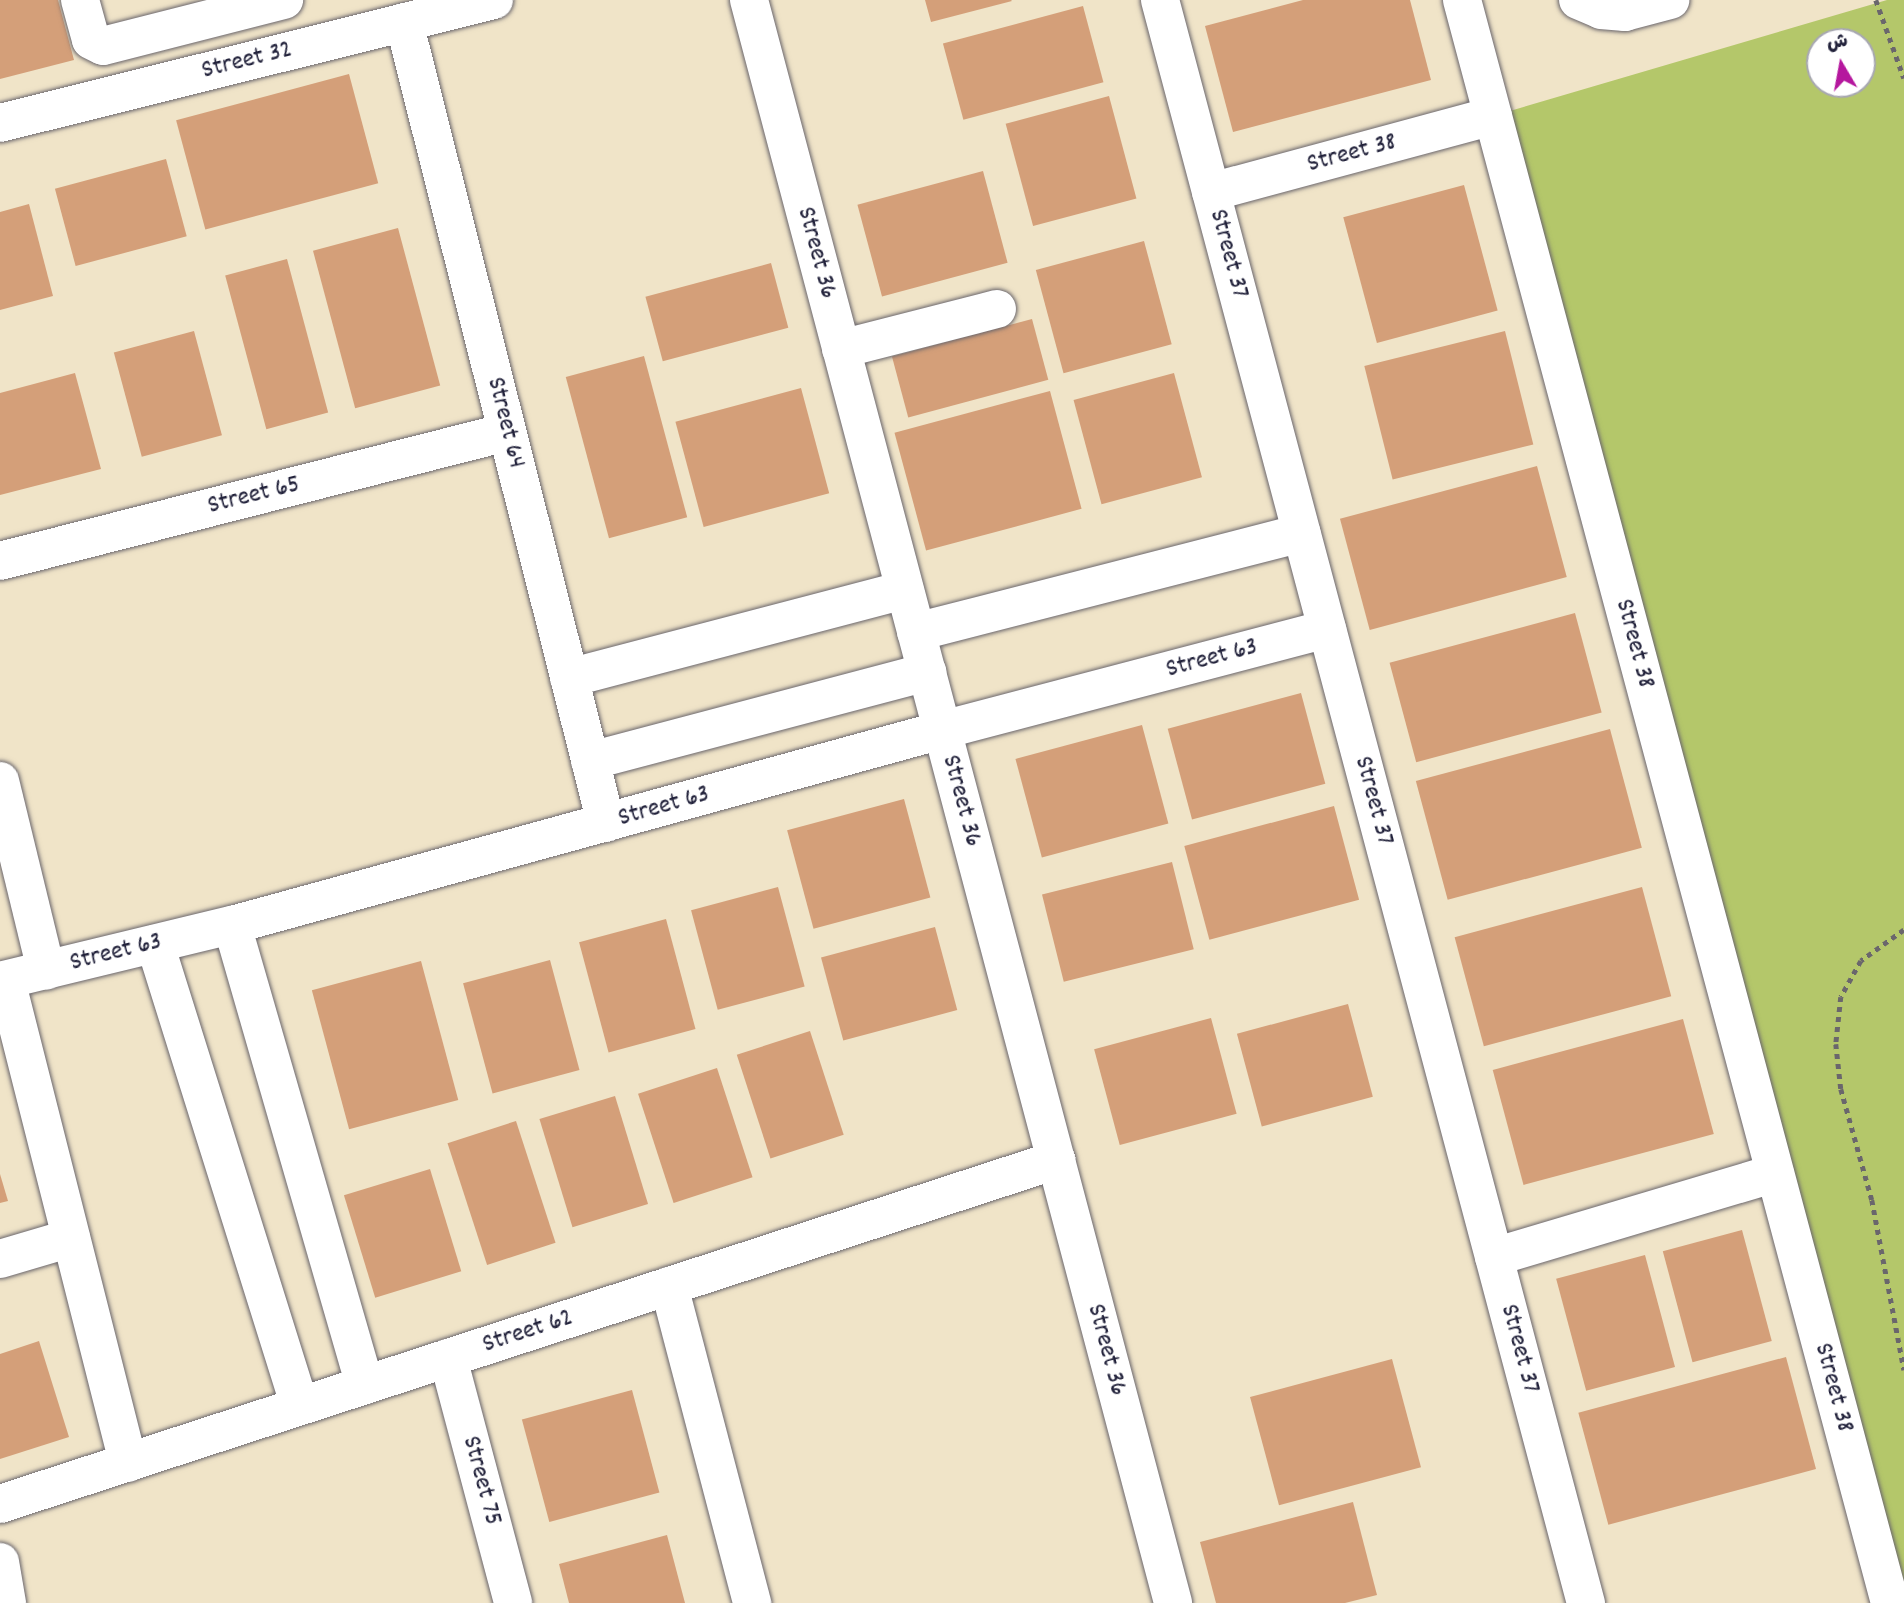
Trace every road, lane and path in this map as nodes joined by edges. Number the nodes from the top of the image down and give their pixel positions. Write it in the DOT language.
graph roads {
  1 [pos="80,0"];
  2 [pos="284,0"];
  3 [pos="292,0"];
  4 [pos="494,0"];
  5 [pos="749,0"];
  6 [pos="1160,0"];
  7 [pos="1462,0"];
  8 [pos="1578,0"];
  9 [pos="1876,0"];
  10 [pos="1660,1"];
  11 [pos="404,22"];
  12 [pos="304,47"];
  13 [pos="1904,78"];
  14 [pos="1493,116"];
  15 [pos="0,123"];
  16 [pos="1211,192"];
  17 [pos="997,309"];
  18 [pos="841,349"];
  19 [pos="508,432"];
  20 [pos="1301,533"];
  21 [pos="0,561"];
  22 [pos="905,590"];
  23 [pos="1327,629"];
  24 [pos="916,632"];
  25 [pos="927,672"];
  26 [pos="569,678"];
  27 [pos="942,730"];
  28 [pos="590,761"];
  29 [pos="2,796"];
  30 [pos="606,823"];
  31 [pos="232,925"];
  32 [pos="1904,930"];
  33 [pos="155,944"];
  34 [pos="46,970"];
  35 [pos="3,981"];
  36 [pos="1056,1160"];
  37 [pos="1775,1173"];
  38 [pos="71,1238"];
  39 [pos="1494,1257"];
  40 [pos="0,1259"];
  41 [pos="669,1286"];
  42 [pos="448,1358"];
  43 [pos="1904,1370"];
  44 [pos="365,1385"];
  45 [pos="300,1406"];
  46 [pos="128,1462"];
  47 [pos="0,1504"];
  48 [pos="0,1562"];
  49 [pos="7,1603"];
  50 [pos="513,1603"];
  51 [pos="752,1603"];
  52 [pos="1173,1603"];
  53 [pos="1586,1603"];
  54 [pos="1890,1603"];
  1 -- 2 [label="street"];
  3 -- 12 [label="street"];
  4 -- 11 [label="street, Street 32"];
  5 -- 18 [label="street, Street 36"];
  6 -- 16 [label="street, Street 37"];
  7 -- 14 [label="street, Street 38"];
  8 -- 10 [label="street"];
  9 -- 13 [label="path"];
  11 -- 12 [label="street, Street 32"];
  11 -- 19 [label="street, Street 64"];
  12 -- 15 [label="street, Street 32"];
  14 -- 16 [label="street, Street 38"];
  14 -- 37 [label="street, Street 38"];
  16 -- 20 [label="street, Street 37"];
  17 -- 18 [label="street"];
  18 -- 22 [label="street, Street 36"];
  19 -- 21 [label="street, Street 65"];
  19 -- 26 [label="street, Street 64"];
  20 -- 23 [label="street, Street 37"];
  20 -- 24 [label="street"];
  22 -- 24 [label="street, Street 36"];
  22 -- 26 [label="street"];
  23 -- 27 [label="street, Street 63"];
  23 -- 39 [label="street, Street 37"];
  24 -- 25 [label="street, Street 36"];
  25 -- 27 [label="street, Street 36"];
  25 -- 28 [label="street"];
  26 -- 28 [label="street, Street 64"];
  27 -- 30 [label="street, Street 63"];
  27 -- 36 [label="street, Street 36"];
  28 -- 30 [label="street, Street 64"];
  29 -- 34 [label="street"];
  30 -- 31 [label="street, Street 63"];
  31 -- 33 [label="street, Street 63"];
  31 -- 44 [label="street"];
  32 -- 43 [label="path"];
  33 -- 34 [label="street, Street 63"];
  33 -- 45 [label="street"];
  34 -- 35 [label="street, Street 63"];
  35 -- 38 [label="street"];
  36 -- 41 [label="street, Street 62"];
  36 -- 52 [label="street, Street 36"];
  37 -- 39 [label="street"];
  37 -- 54 [label="street, Street 38"];
  38 -- 40 [label="street"];
  38 -- 46 [label="street"];
  39 -- 53 [label="street, Street 37"];
  41 -- 42 [label="street, Street 62"];
  41 -- 51 [label="street"];
  42 -- 44 [label="street, Street 62"];
  42 -- 50 [label="street, Street 75"];
  44 -- 45 [label="street, Street 62"];
  45 -- 46 [label="street, Street 62"];
  46 -- 47 [label="street, Street 62"];
  48 -- 49 [label="street"];
}
